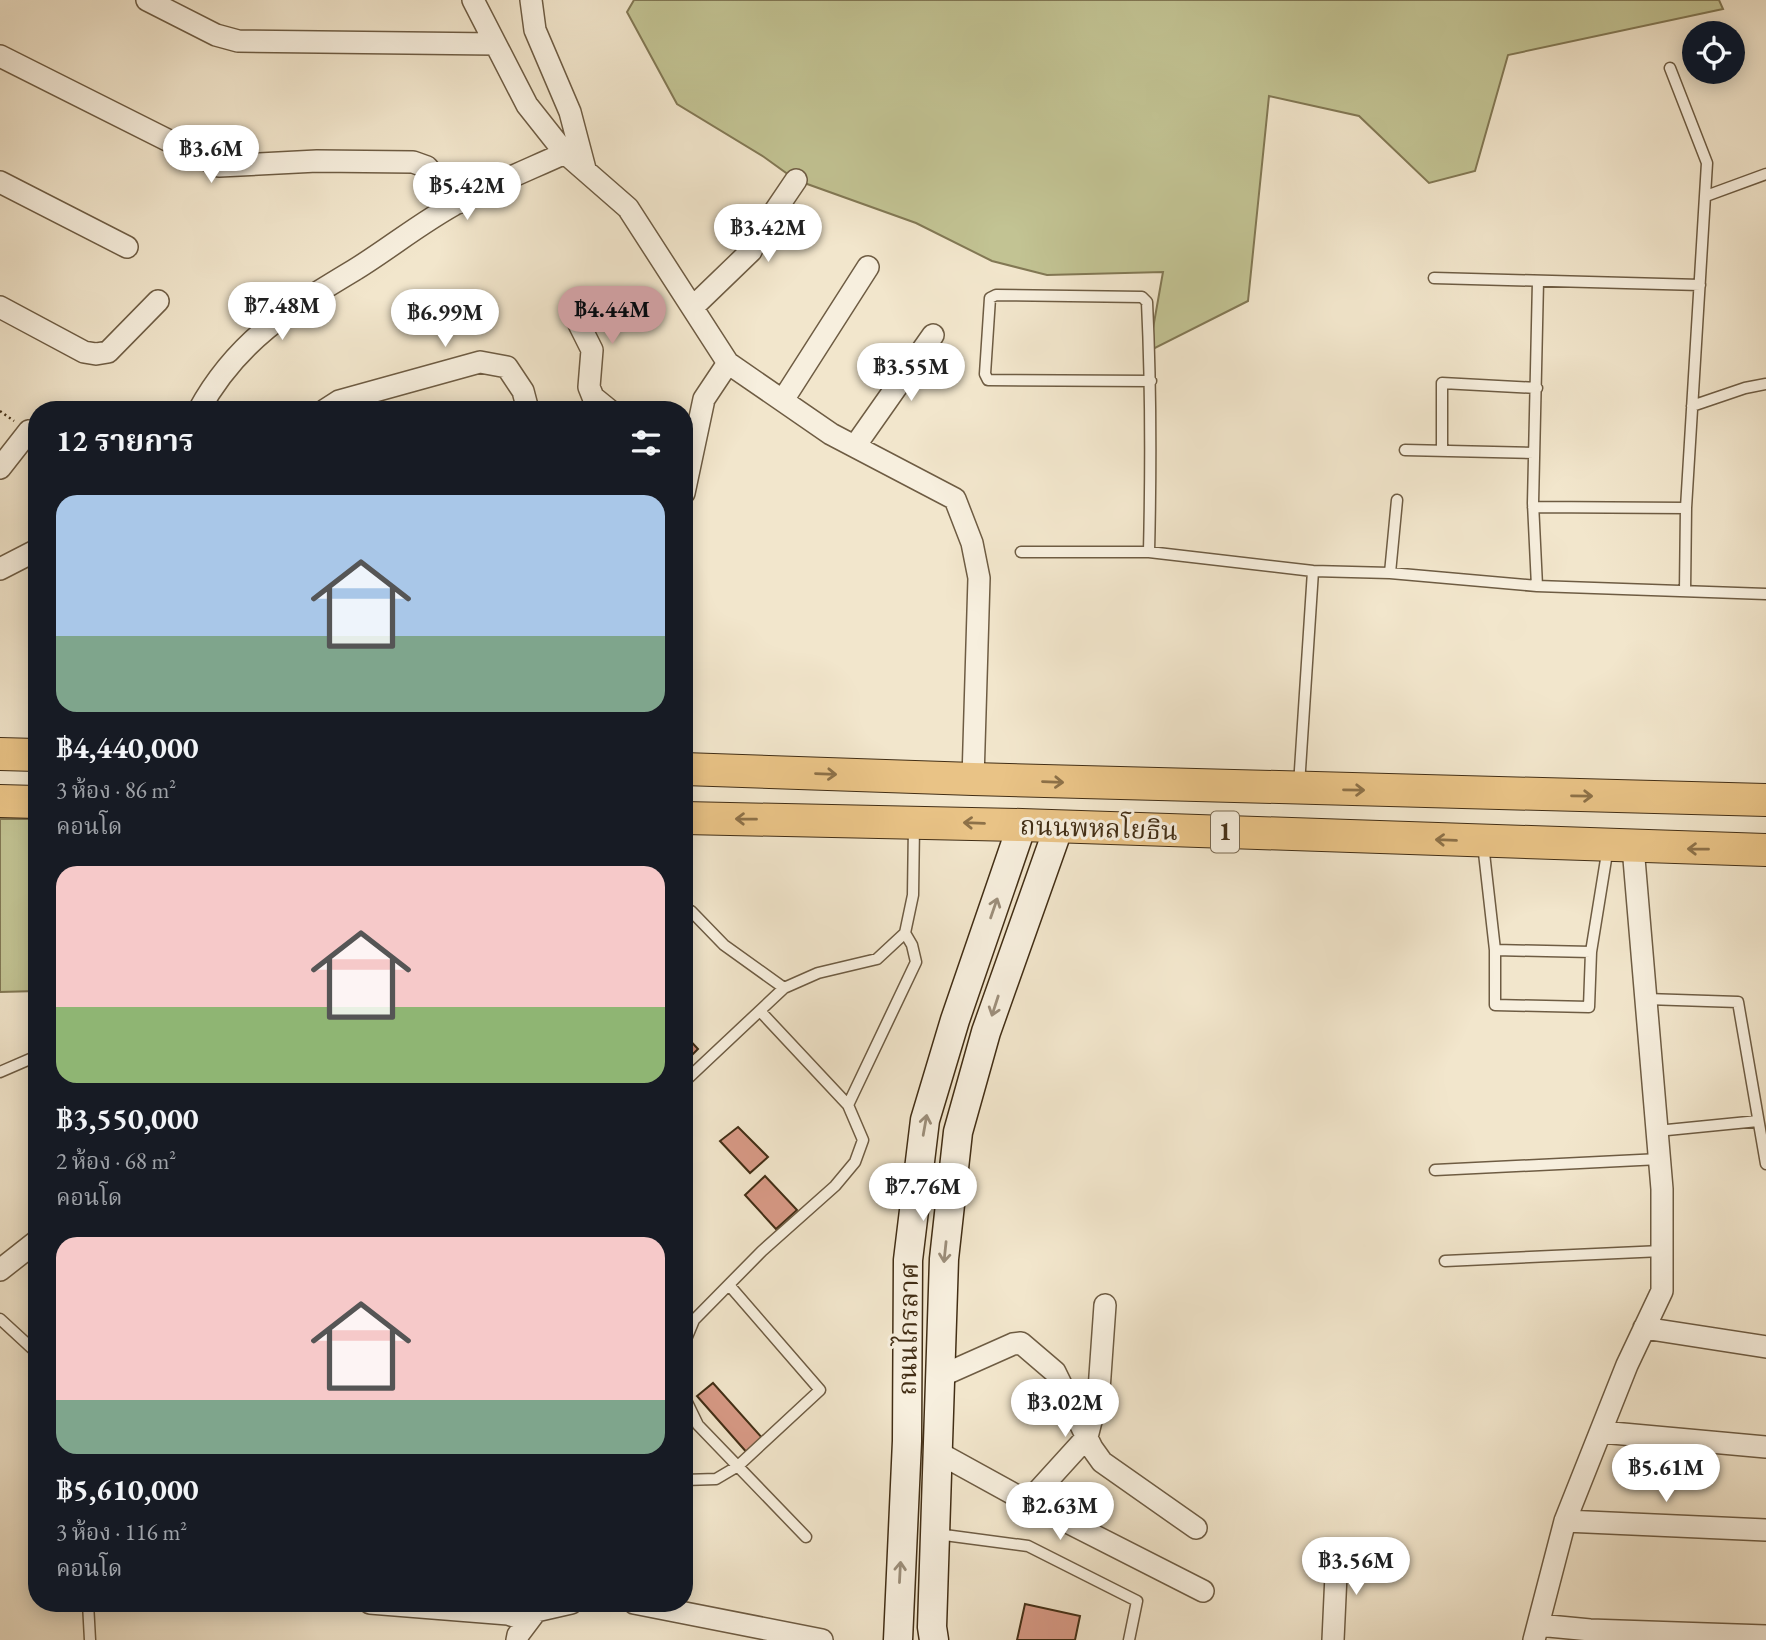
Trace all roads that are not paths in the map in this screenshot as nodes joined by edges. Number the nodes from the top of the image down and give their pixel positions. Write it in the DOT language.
graph roads {
  1 [pos="147,0"];
  2 [pos="473,0"];
  3 [pos="531,0"];
  4 [pos="495,44"];
  5 [pos="0,56"];
  6 [pos="1670,68"];
  7 [pos="565,153"];
  8 [pos="585,169"];
  9 [pos="1766,174"];
  10 [pos="796,180"];
  11 [pos="0,182"];
  12 [pos="1706,196"];
  13 [pos="457,203"];
  14 [pos="127,247"];
  15 [pos="868,267"];
  16 [pos="1434,278"];
  17 [pos="1538,281"];
  18 [pos="1700,285"];
  19 [pos="158,301"];
  20 [pos="0,307"];
  21 [pos="693,307"];
  22 [pos="570,308"];
  23 [pos="933,335"];
  24 [pos="728,363"];
  25 [pos="1150,381"];
  26 [pos="1766,384"];
  27 [pos="1537,388"];
  28 [pos="783,400"];
  29 [pos="205,401"];
  30 [pos="339,401"];
  31 [pos="526,401"];
  32 [pos="598,401"];
  33 [pos="1692,407"];
  34 [pos="28,432"];
  35 [pos="855,446"];
  36 [pos="1405,450"];
  37 [pos="693,451"];
  38 [pos="1442,451"];
  39 [pos="1534,453"];
  40 [pos="0,468"];
  41 [pos="1397,500"];
  42 [pos="1533,507"];
  43 [pos="1686,508"];
  44 [pos="1021,552"];
  45 [pos="1149,552"];
  46 [pos="28,555"];
  47 [pos="0,569"];
  48 [pos="1313,571"];
  49 [pos="1390,573"];
  50 [pos="1537,586"];
  51 [pos="1685,591"];
  52 [pos="1766,594"];
  53 [pos="0,754"];
  54 [pos="28,755"];
  55 [pos="693,769"];
  56 [pos="973,779"];
  57 [pos="1299,788"];
  58 [pos="1766,800"];
  59 [pos="0,801"];
  60 [pos="28,802"];
  61 [pos="693,818"];
  62 [pos="914,822"];
  63 [pos="1022,825"];
  64 [pos="1059,826"];
  65 [pos="1483,842"];
  66 [pos="1621,847"];
  67 [pos="1766,850"];
  68 [pos="693,913"];
  69 [pos="905,933"];
  70 [pos="1495,950"];
  71 [pos="1591,953"];
  72 [pos="784,988"];
  73 [pos="1646,999"];
  74 [pos="760,1010"];
  75 [pos="28,1060"];
  76 [pos="0,1072"];
  77 [pos="693,1073"];
  78 [pos="848,1105"];
  79 [pos="1758,1121"];
  80 [pos="1657,1131"];
  81 [pos="1660,1159"];
  82 [pos="1766,1164"];
  83 [pos="1435,1170"];
  84 [pos="28,1248"];
  85 [pos="1662,1251"];
  86 [pos="1445,1261"];
  87 [pos="0,1270"];
  88 [pos="729,1285"];
  89 [pos="1105,1305"];
  90 [pos="0,1319"];
  91 [pos="693,1322"];
  92 [pos="1644,1328"];
  93 [pos="28,1345"];
  94 [pos="1766,1347"];
  95 [pos="941,1376"];
  96 [pos="693,1415"];
  97 [pos="1601,1432"];
  98 [pos="1087,1437"];
  99 [pos="1766,1447"];
  100 [pos="939,1452"];
  101 [pos="738,1466"];
  102 [pos="693,1480"];
  103 [pos="1028,1502"];
  104 [pos="1564,1521"];
  105 [pos="1196,1528"];
  106 [pos="1766,1530"];
  107 [pos="936,1534"];
  108 [pos="806,1537"];
  109 [pos="1337,1553"];
  110 [pos="1203,1591"];
  111 [pos="88,1612"];
  112 [pos="483,1612"];
  113 [pos="535,1612"];
  114 [pos="680,1612"];
  115 [pos="528,1621"];
  116 [pos="1536,1632"];
  117 [pos="1590,1635"];
  118 [pos="1766,1636"];
  119 [pos="90,1640"];
  120 [pos="517,1640"];
  121 [pos="822,1640"];
  122 [pos="898,1640"];
  123 [pos="934,1640"];
  124 [pos="1129,1640"];
  125 [pos="1333,1640"];
  1 -- 4 [label="street"];
  2 -- 4 [label="street"];
  3 -- 8 [label="street"];
  4 -- 7 [label="street"];
  5 -- 13 [label="street"];
  6 -- 12 [label="lane"];
  7 -- 8 [label="street"];
  7 -- 13 [label="street"];
  8 -- 21 [label="street"];
  9 -- 12 [label="lane"];
  10 -- 21 [label="street"];
  11 -- 14 [label="street"];
  12 -- 18 [label="lane"];
  13 -- 29 [label="street"];
  15 -- 28 [label="street"];
  16 -- 17 [label="lane"];
  17 -- 18 [label="lane"];
  17 -- 27 [label="lane"];
  18 -- 33 [label="lane"];
  19 -- 20 [label="street"];
  21 -- 24 [label="street"];
  22 -- 32 [label="street"];
  23 -- 35 [label="street"];
  24 -- 28 [label="street"];
  24 -- 37 [label="street"];
  25 -- 25 [label="lane"];
  25 -- 45 [label="lane"];
  26 -- 33 [label="lane"];
  27 -- 38 [label="lane"];
  27 -- 39 [label="lane"];
  28 -- 35 [label="street"];
  30 -- 31 [label="street"];
  33 -- 43 [label="lane"];
  34 -- 40 [label="street"];
  35 -- 56 [label="street"];
  36 -- 38 [label="lane"];
  38 -- 39 [label="lane"];
  39 -- 42 [label="lane"];
  41 -- 49 [label="lane"];
  42 -- 43 [label="lane"];
  42 -- 50 [label="lane"];
  43 -- 51 [label="lane"];
  44 -- 45 [label="lane"];
  45 -- 48 [label="lane"];
  46 -- 47 [label="street"];
  48 -- 49 [label="lane"];
  48 -- 57 [label="lane"];
  49 -- 50 [label="lane"];
  50 -- 51 [label="lane"];
  51 -- 52 [label="lane"];
  53 -- 54 [label="main road"];
  55 -- 56 [label="main road, ถนนพหลโยธิน / 1, one-way"];
  56 -- 57 [label="main road, ถนนพหลโยธิน / 1, one-way"];
  57 -- 58 [label="main road, ถนนพหลโยธิน / 1, one-way"];
  59 -- 60 [label="main road"];
  62 -- 61 [label="main road, ถนนพหลโยธิน / 1, one-way"];
  63 -- 62 [label="main road, ถนนพหลโยธิน / 1, one-way"];
  62 -- 69 [label="lane"];
  63 -- 64 [label="main road, ถนนพหลโยธิน / 1"];
  122 -- 63 [label="main road, ถนนไกรลาศ, one-way"];
  65 -- 64 [label="main road, ถนนพหลโยธิน / 1, one-way"];
  64 -- 95 [label="main road, ถนนไกรลาศ, one-way"];
  65 -- 66 [label="main road, ถนนพหลโยธิน / 1"];
  65 -- 70 [label="lane"];
  67 -- 66 [label="main road, ถนนพหลโยธิน / 1, one-way"];
  66 -- 71 [label="lane"];
  66 -- 73 [label="street"];
  68 -- 72 [label="lane"];
  69 -- 72 [label="lane"];
  69 -- 78 [label="lane"];
  70 -- 71 [label="lane"];
  70 -- 71 [label="lane"];
  72 -- 74 [label="lane"];
  73 -- 79 [label="lane"];
  73 -- 80 [label="street"];
  74 -- 77 [label="lane"];
  74 -- 78 [label="lane"];
  75 -- 76 [label="lane"];
  78 -- 88 [label="lane"];
  79 -- 80 [label="lane"];
  79 -- 82 [label="lane"];
  80 -- 81 [label="street"];
  81 -- 83 [label="lane"];
  81 -- 85 [label="street"];
  84 -- 87 [label="street"];
  85 -- 86 [label="lane"];
  85 -- 92 [label="street"];
  88 -- 91 [label="lane"];
  88 -- 101 [label="lane"];
  89 -- 98 [label="street"];
  90 -- 93 [label="lane"];
  92 -- 94 [label="street"];
  92 -- 97 [label="street"];
  95 -- 98 [label="street"];
  95 -- 100 [label="main road, ถนนไกรลาศ"];
  96 -- 101 [label="lane"];
  97 -- 99 [label="street"];
  97 -- 104 [label="street"];
  98 -- 103 [label="street"];
  98 -- 105 [label="street"];
  100 -- 103 [label="street"];
  100 -- 107 [label="main road, ถนนไกรลาศ"];
  101 -- 102 [label="lane"];
  101 -- 108 [label="lane"];
  103 -- 110 [label="street"];
  104 -- 106 [label="street"];
  104 -- 116 [label="street"];
  107 -- 123 [label="main road, ถนนไกรลาศ"];
  107 -- 124 [label="lane"];
  109 -- 125 [label="street"];
  111 -- 119 [label="lane"];
  112 -- 115 [label="street"];
  113 -- 115 [label="street"];
  114 -- 121 [label="street"];
  115 -- 120 [label="street"];
  116 -- 117 [label="street"];
  117 -- 118 [label="street"];
}
